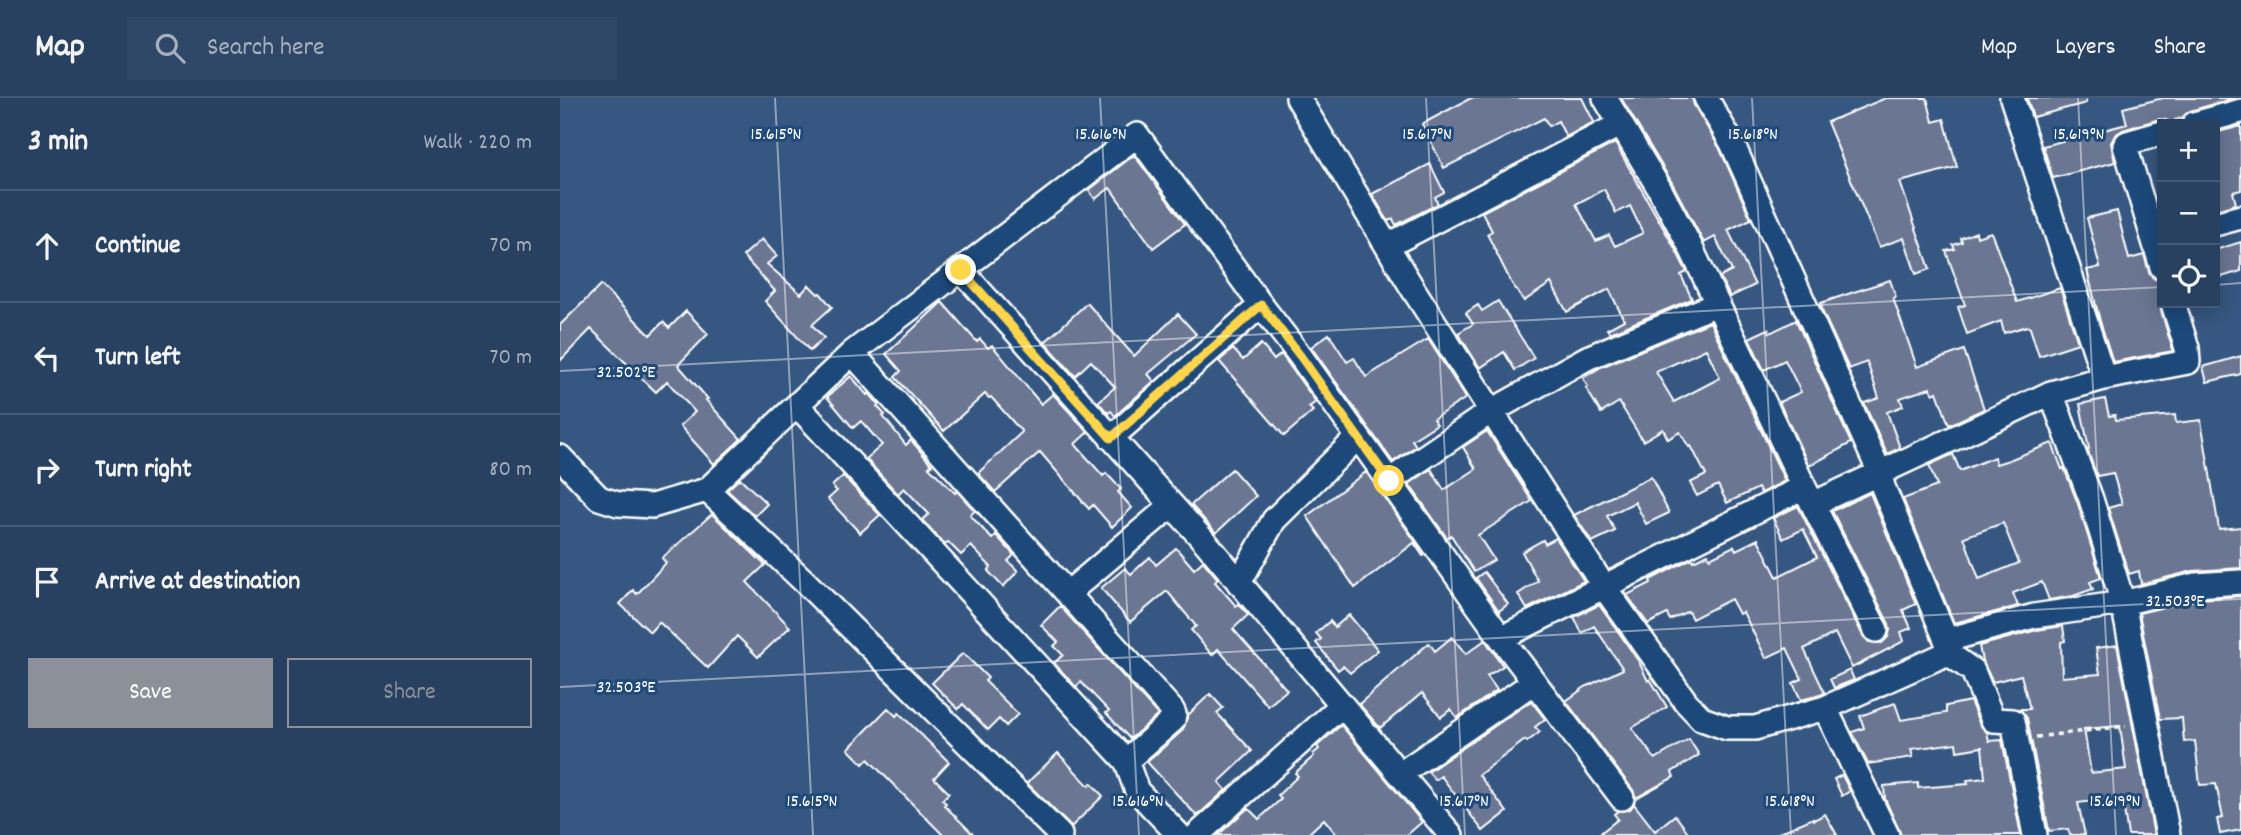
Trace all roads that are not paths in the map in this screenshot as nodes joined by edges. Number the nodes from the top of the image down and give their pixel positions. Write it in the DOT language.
graph roads {
  1 [pos="1298,98"];
  2 [pos="1605,98"];
  3 [pos="1706,98"];
  4 [pos="2012,98"];
  5 [pos="2241,111"];
  6 [pos="2212,119"];
  7 [pos="1621,124"];
  8 [pos="2157,134"];
  9 [pos="2241,217"];
  10 [pos="2220,223"];
  11 [pos="2157,236"];
  12 [pos="1387,246"];
  13 [pos="961,270"];
  14 [pos="1717,304"];
  15 [pos="1261,305"];
  16 [pos="2175,308"];
  17 [pos="852,353"];
  18 [pos="2104,377"];
  19 [pos="2051,393"];
  20 [pos="797,405"];
  21 [pos="1490,412"];
  22 [pos="1111,438"];
  23 [pos="1357,438"];
  24 [pos="560,457"];
  25 [pos="1880,473"];
  26 [pos="1389,481"];
  27 [pos="707,490"];
  28 [pos="1808,496"];
  29 [pos="1172,505"];
  30 [pos="2241,582"];
  31 [pos="1239,583"];
  32 [pos="1604,587"];
  33 [pos="1068,593"];
  34 [pos="2123,603"];
  35 [pos="1876,630"];
  36 [pos="1501,638"];
  37 [pos="1948,647"];
  38 [pos="1534,682"];
  39 [pos="1341,706"];
  40 [pos="1825,708"];
  41 [pos="1126,761"];
  42 [pos="1400,774"];
  43 [pos="1622,798"];
  44 [pos="1060,835"];
  45 [pos="1179,835"];
  46 [pos="1197,835"];
  47 [pos="1451,835"];
  48 [pos="1887,835"];
  49 [pos="2035,835"];
  50 [pos="2168,835"];
  1 -- 12 [label="street"];
  2 -- 7 [label="street"];
  3 -- 25 [label="street"];
  4 -- 18 [label="street"];
  5 -- 6 [label="street"];
  7 -- 12 [label="street"];
  7 -- 14 [label="street"];
  8 -- 11 [label="street"];
  9 -- 10 [label="street"];
  12 -- 21 [label="street"];
  13 -- 15 [label="street"];
  13 -- 17 [label="street"];
  13 -- 22 [label="street"];
  14 -- 21 [label="street"];
  14 -- 28 [label="street"];
  15 -- 22 [label="street"];
  15 -- 23 [label="street"];
  16 -- 18 [label="street"];
  17 -- 20 [label="street"];
  17 -- 33 [label="street"];
  18 -- 19 [label="street"];
  19 -- 25 [label="street"];
  19 -- 34 [label="street"];
  20 -- 27 [label="street"];
  20 -- 41 [label="street"];
  21 -- 26 [label="street"];
  21 -- 32 [label="street"];
  22 -- 29 [label="street"];
  23 -- 26 [label="street"];
  23 -- 31 [label="street"];
  24 -- 27 [label="street"];
  25 -- 28 [label="street"];
  25 -- 37 [label="street"];
  26 -- 36 [label="street"];
  27 -- 44 [label="street"];
  28 -- 32 [label="street"];
  28 -- 35 [label="street"];
  29 -- 31 [label="street"];
  29 -- 33 [label="street"];
  30 -- 34 [label="street"];
  31 -- 39 [label="street"];
  32 -- 36 [label="street"];
  32 -- 40 [label="street"];
  33 -- 41 [label="street"];
  34 -- 37 [label="street"];
  34 -- 50 [label="street"];
  36 -- 38 [label="street"];
  37 -- 40 [label="street"];
  37 -- 49 [label="street"];
  38 -- 42 [label="street"];
  38 -- 43 [label="street"];
  39 -- 42 [label="street"];
  39 -- 46 [label="street"];
  40 -- 48 [label="street"];
  41 -- 45 [label="street"];
  42 -- 47 [label="street"];
}
